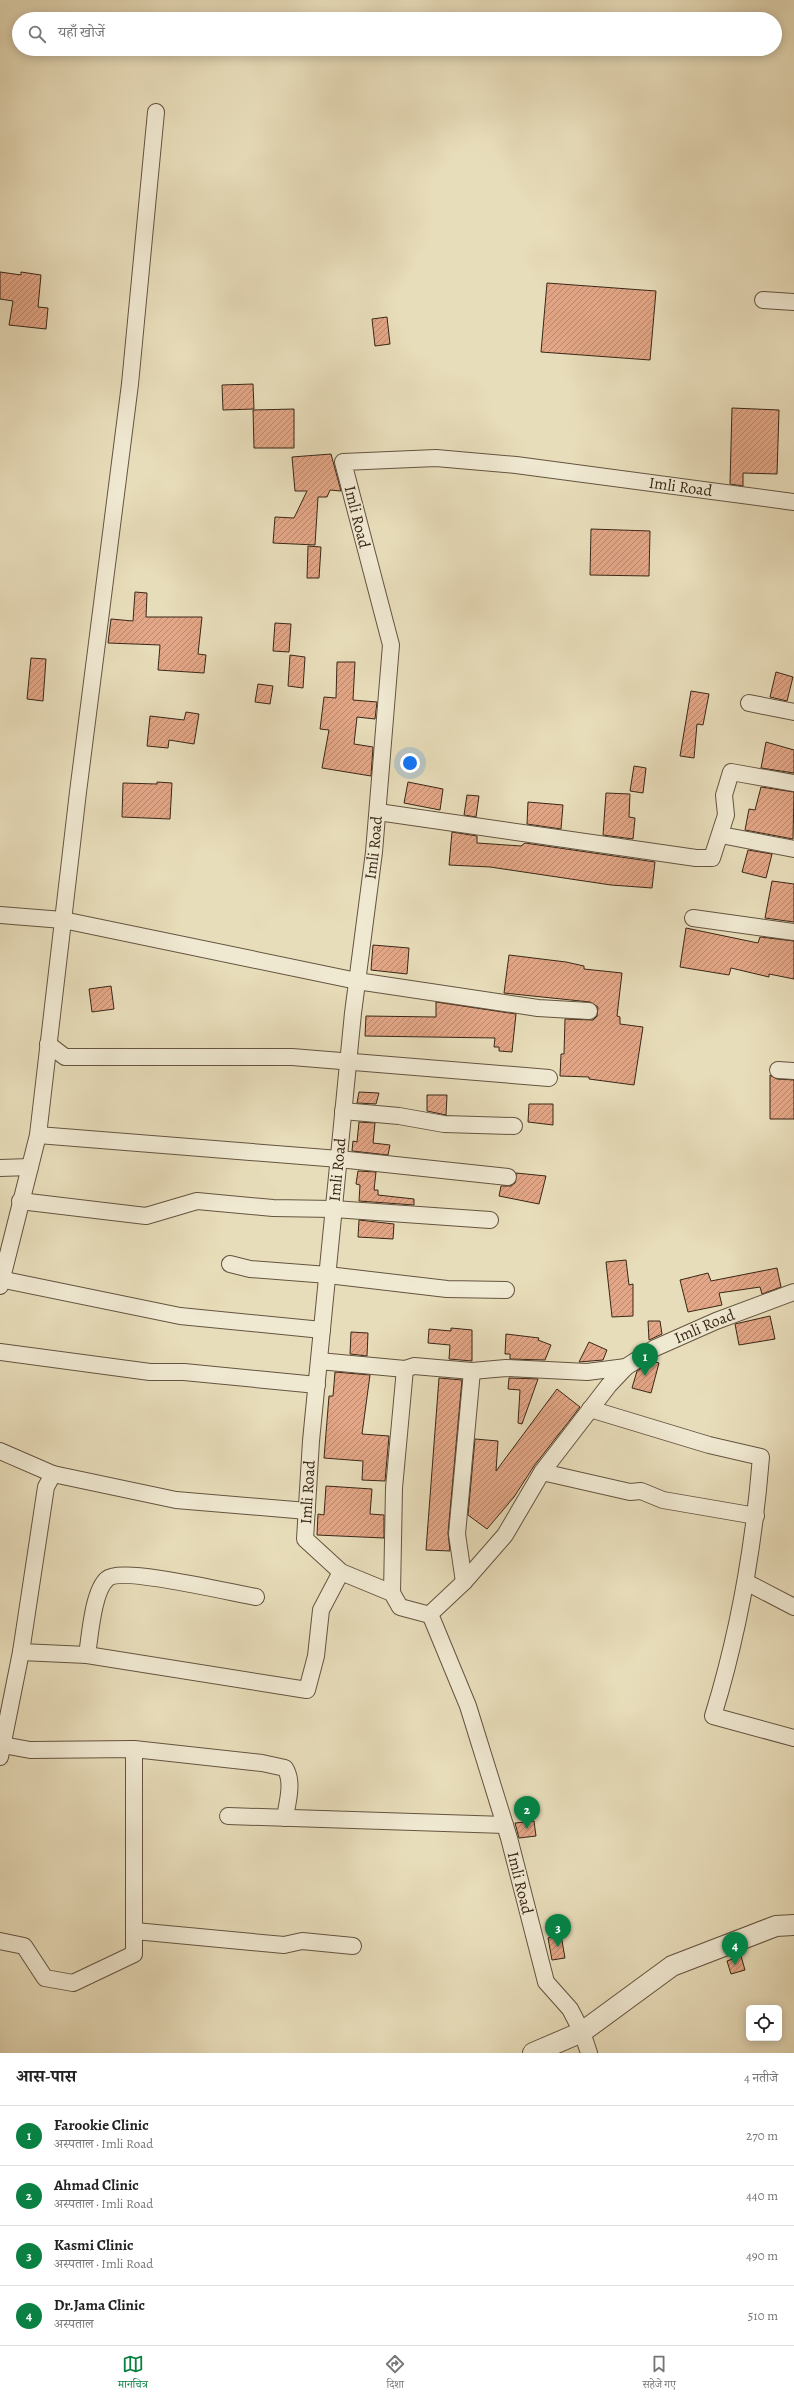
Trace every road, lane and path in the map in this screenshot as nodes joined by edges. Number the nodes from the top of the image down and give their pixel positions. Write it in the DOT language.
graph roads {
  1 [pos="156,112"];
  2 [pos="763,300"];
  3 [pos="794,302"];
  4 [pos="794,502"];
  5 [pos="749,703"];
  6 [pos="794,712"];
  7 [pos="794,782"];
  8 [pos="378,812"];
  9 [pos="721,835"];
  10 [pos="794,849"];
  11 [pos="0,914"];
  12 [pos="693,918"];
  13 [pos="63,920"];
  14 [pos="794,932"];
  15 [pos="357,981"];
  16 [pos="590,1011"];
  17 [pos="48,1044"];
  18 [pos="348,1061"];
  19 [pos="549,1078"];
  20 [pos="343,1111"];
  21 [pos="514,1126"];
  22 [pos="38,1135"];
  23 [pos="339,1159"];
  24 [pos="0,1168"];
  25 [pos="30,1168"];
  26 [pos="508,1177"];
  27 [pos="20,1201"];
  28 [pos="334,1209"];
  29 [pos="490,1220"];
  30 [pos="230,1264"];
  31 [pos="328,1275"];
  32 [pos="0,1281"];
  33 [pos="506,1290"];
  34 [pos="794,1292"];
  35 [pos="322,1330"];
  36 [pos="0,1352"];
  37 [pos="319,1362"];
  38 [pos="626,1366"];
  39 [pos="405,1370"];
  40 [pos="472,1372"];
  41 [pos="317,1385"];
  42 [pos="590,1409"];
  43 [pos="0,1451"];
  44 [pos="542,1472"];
  45 [pos="53,1474"];
  46 [pos="307,1511"];
  47 [pos="756,1516"];
  48 [pos="341,1572"];
  49 [pos="464,1582"];
  50 [pos="746,1582"];
  51 [pos="392,1593"];
  52 [pos="256,1598"];
  53 [pos="794,1607"];
  54 [pos="430,1615"];
  55 [pos="21,1652"];
  56 [pos="88,1655"];
  57 [pos="794,1738"];
  58 [pos="134,1749"];
  59 [pos="1,1751"];
  60 [pos="228,1816"];
  61 [pos="285,1818"];
  62 [pos="505,1825"];
  63 [pos="794,1925"];
  64 [pos="135,1931"];
  65 [pos="0,1941"];
  66 [pos="353,1946"];
  67 [pos="582,2032"];
  68 [pos="533,2053"];
  69 [pos="589,2053"];
  1 -- 13 [label="street"];
  2 -- 3 [label="street"];
  4 -- 8 [label="street, Imli Road"];
  5 -- 6 [label="street"];
  7 -- 9 [label="street"];
  8 -- 9 [label="street"];
  8 -- 15 [label="street, Imli Road"];
  9 -- 10 [label="street"];
  11 -- 13 [label="street"];
  12 -- 14 [label="street"];
  13 -- 15 [label="street"];
  13 -- 17 [label="street"];
  15 -- 16 [label="street"];
  15 -- 18 [label="street, Imli Road"];
  17 -- 18 [label="street"];
  17 -- 22 [label="street"];
  18 -- 19 [label="street"];
  18 -- 20 [label="street, Imli Road"];
  20 -- 21 [label="street"];
  20 -- 23 [label="street, Imli Road"];
  22 -- 23 [label="street"];
  22 -- 25 [label="street"];
  23 -- 26 [label="street"];
  23 -- 28 [label="street, Imli Road"];
  24 -- 25 [label="street"];
  25 -- 27 [label="street"];
  27 -- 28 [label="street"];
  27 -- 32 [label="street"];
  28 -- 29 [label="street"];
  28 -- 31 [label="street, Imli Road"];
  30 -- 31 [label="street"];
  31 -- 33 [label="street"];
  31 -- 35 [label="street, Imli Road"];
  32 -- 35 [label="street"];
  34 -- 38 [label="street, Imli Road"];
  35 -- 37 [label="street, Imli Road"];
  36 -- 41 [label="street"];
  37 -- 39 [label="street"];
  37 -- 41 [label="street, Imli Road"];
  38 -- 40 [label="street"];
  38 -- 42 [label="street, Imli Road"];
  39 -- 40 [label="street"];
  39 -- 51 [label="street"];
  40 -- 49 [label="street"];
  41 -- 46 [label="street, Imli Road"];
  42 -- 44 [label="street, Imli Road"];
  42 -- 47 [label="street"];
  43 -- 45 [label="street"];
  44 -- 47 [label="street"];
  44 -- 49 [label="street, Imli Road"];
  45 -- 46 [label="street"];
  45 -- 55 [label="street"];
  46 -- 48 [label="street, Imli Road"];
  47 -- 50 [label="street"];
  48 -- 51 [label="street, Imli Road"];
  48 -- 56 [label="street"];
  49 -- 54 [label="street, Imli Road"];
  50 -- 53 [label="street"];
  50 -- 57 [label="street"];
  51 -- 54 [label="street, Imli Road"];
  52 -- 56 [label="street"];
  54 -- 62 [label="street, Imli Road"];
  55 -- 56 [label="street"];
  55 -- 59 [label="street"];
  58 -- 59 [label="street"];
  58 -- 61 [label="street"];
  58 -- 64 [label="street"];
  60 -- 61 [label="street"];
  61 -- 62 [label="street"];
  62 -- 67 [label="street, Imli Road"];
  63 -- 67 [label="street"];
  64 -- 65 [label="street"];
  64 -- 66 [label="street"];
  67 -- 68 [label="street"];
  67 -- 69 [label="street, Imli Road"];
}
